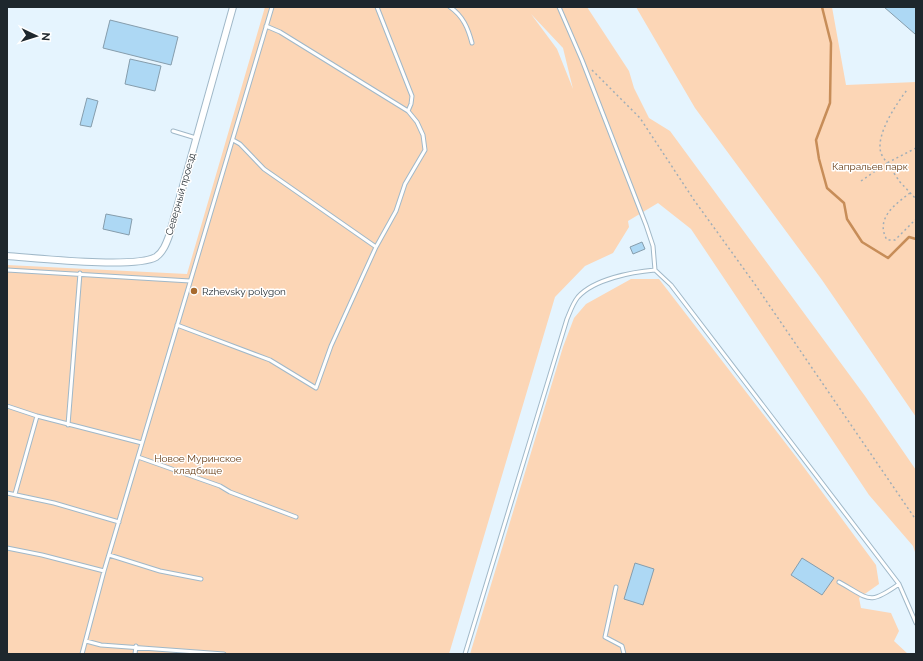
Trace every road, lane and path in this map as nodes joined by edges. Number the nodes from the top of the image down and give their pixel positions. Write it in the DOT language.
graph roads {
  1 [pos="233,7"];
  2 [pos="272,7"];
  3 [pos="377,7"];
  4 [pos="450,7"];
  5 [pos="558,7"];
  6 [pos="266,26"];
  7 [pos="472,43"];
  8 [pos="582,60"];
  9 [pos="907,90"];
  10 [pos="408,110"];
  11 [pos="173,131"];
  12 [pos="196,138"];
  13 [pos="233,140"];
  14 [pos="916,148"];
  15 [pos="887,163"];
  16 [pos="861,181"];
  17 [pos="910,193"];
  18 [pos="916,199"];
  19 [pos="916,218"];
  20 [pos="376,247"];
  21 [pos="7,256"];
  22 [pos="7,270"];
  23 [pos="655,270"];
  24 [pos="80,273"];
  25 [pos="190,281"];
  26 [pos="177,325"];
  27 [pos="7,406"];
  28 [pos="37,416"];
  29 [pos="68,425"];
  30 [pos="142,443"];
  31 [pos="138,457"];
  32 [pos="7,493"];
  33 [pos="15,494"];
  34 [pos="296,516"];
  35 [pos="916,520"];
  36 [pos="119,522"];
  37 [pos="7,548"];
  38 [pos="109,555"];
  39 [pos="104,571"];
  40 [pos="201,579"];
  41 [pos="839,582"];
  42 [pos="899,584"];
  43 [pos="616,587"];
  44 [pos="916,623"];
  45 [pos="86,641"];
  46 [pos="136,646"];
  47 [pos="189,652"];
  48 [pos="82,654"];
  49 [pos="135,654"];
  50 [pos="224,654"];
  51 [pos="465,654"];
  52 [pos="624,654"];
  1 -- 12 [label="street, Северный проезд"];
  2 -- 6 [label="lane"];
  3 -- 10 [label="lane"];
  4 -- 7 [label="lane"];
  5 -- 8 [label="lane"];
  6 -- 10 [label="lane"];
  6 -- 13 [label="lane"];
  8 -- 23 [label="lane"];
  8 -- 35 [label="path"];
  9 -- 15 [label="path"];
  10 -- 20 [label="lane"];
  11 -- 12 [label="lane"];
  12 -- 21 [label="street, Северный проезд"];
  13 -- 20 [label="lane"];
  13 -- 25 [label="lane"];
  14 -- 15 [label="path"];
  15 -- 16 [label="path"];
  15 -- 17 [label="path"];
  17 -- 18 [label="path"];
  17 -- 19 [label="path"];
  20 -- 26 [label="lane"];
  22 -- 24 [label="lane"];
  23 -- 42 [label="lane"];
  23 -- 51 [label="lane"];
  24 -- 25 [label="lane"];
  24 -- 29 [label="lane"];
  25 -- 26 [label="lane"];
  26 -- 30 [label="lane"];
  27 -- 28 [label="lane"];
  28 -- 29 [label="lane"];
  28 -- 33 [label="lane"];
  29 -- 30 [label="lane"];
  30 -- 31 [label="lane"];
  31 -- 34 [label="lane"];
  31 -- 36 [label="lane"];
  32 -- 33 [label="lane"];
  33 -- 36 [label="lane"];
  36 -- 38 [label="lane"];
  37 -- 39 [label="lane"];
  38 -- 39 [label="lane"];
  38 -- 40 [label="lane"];
  39 -- 45 [label="lane"];
  41 -- 42 [label="lane"];
  42 -- 44 [label="lane"];
  43 -- 52 [label="lane"];
  45 -- 46 [label="lane"];
  45 -- 48 [label="lane"];
  46 -- 47 [label="lane"];
  46 -- 49 [label="lane"];
  47 -- 50 [label="lane"];
}
